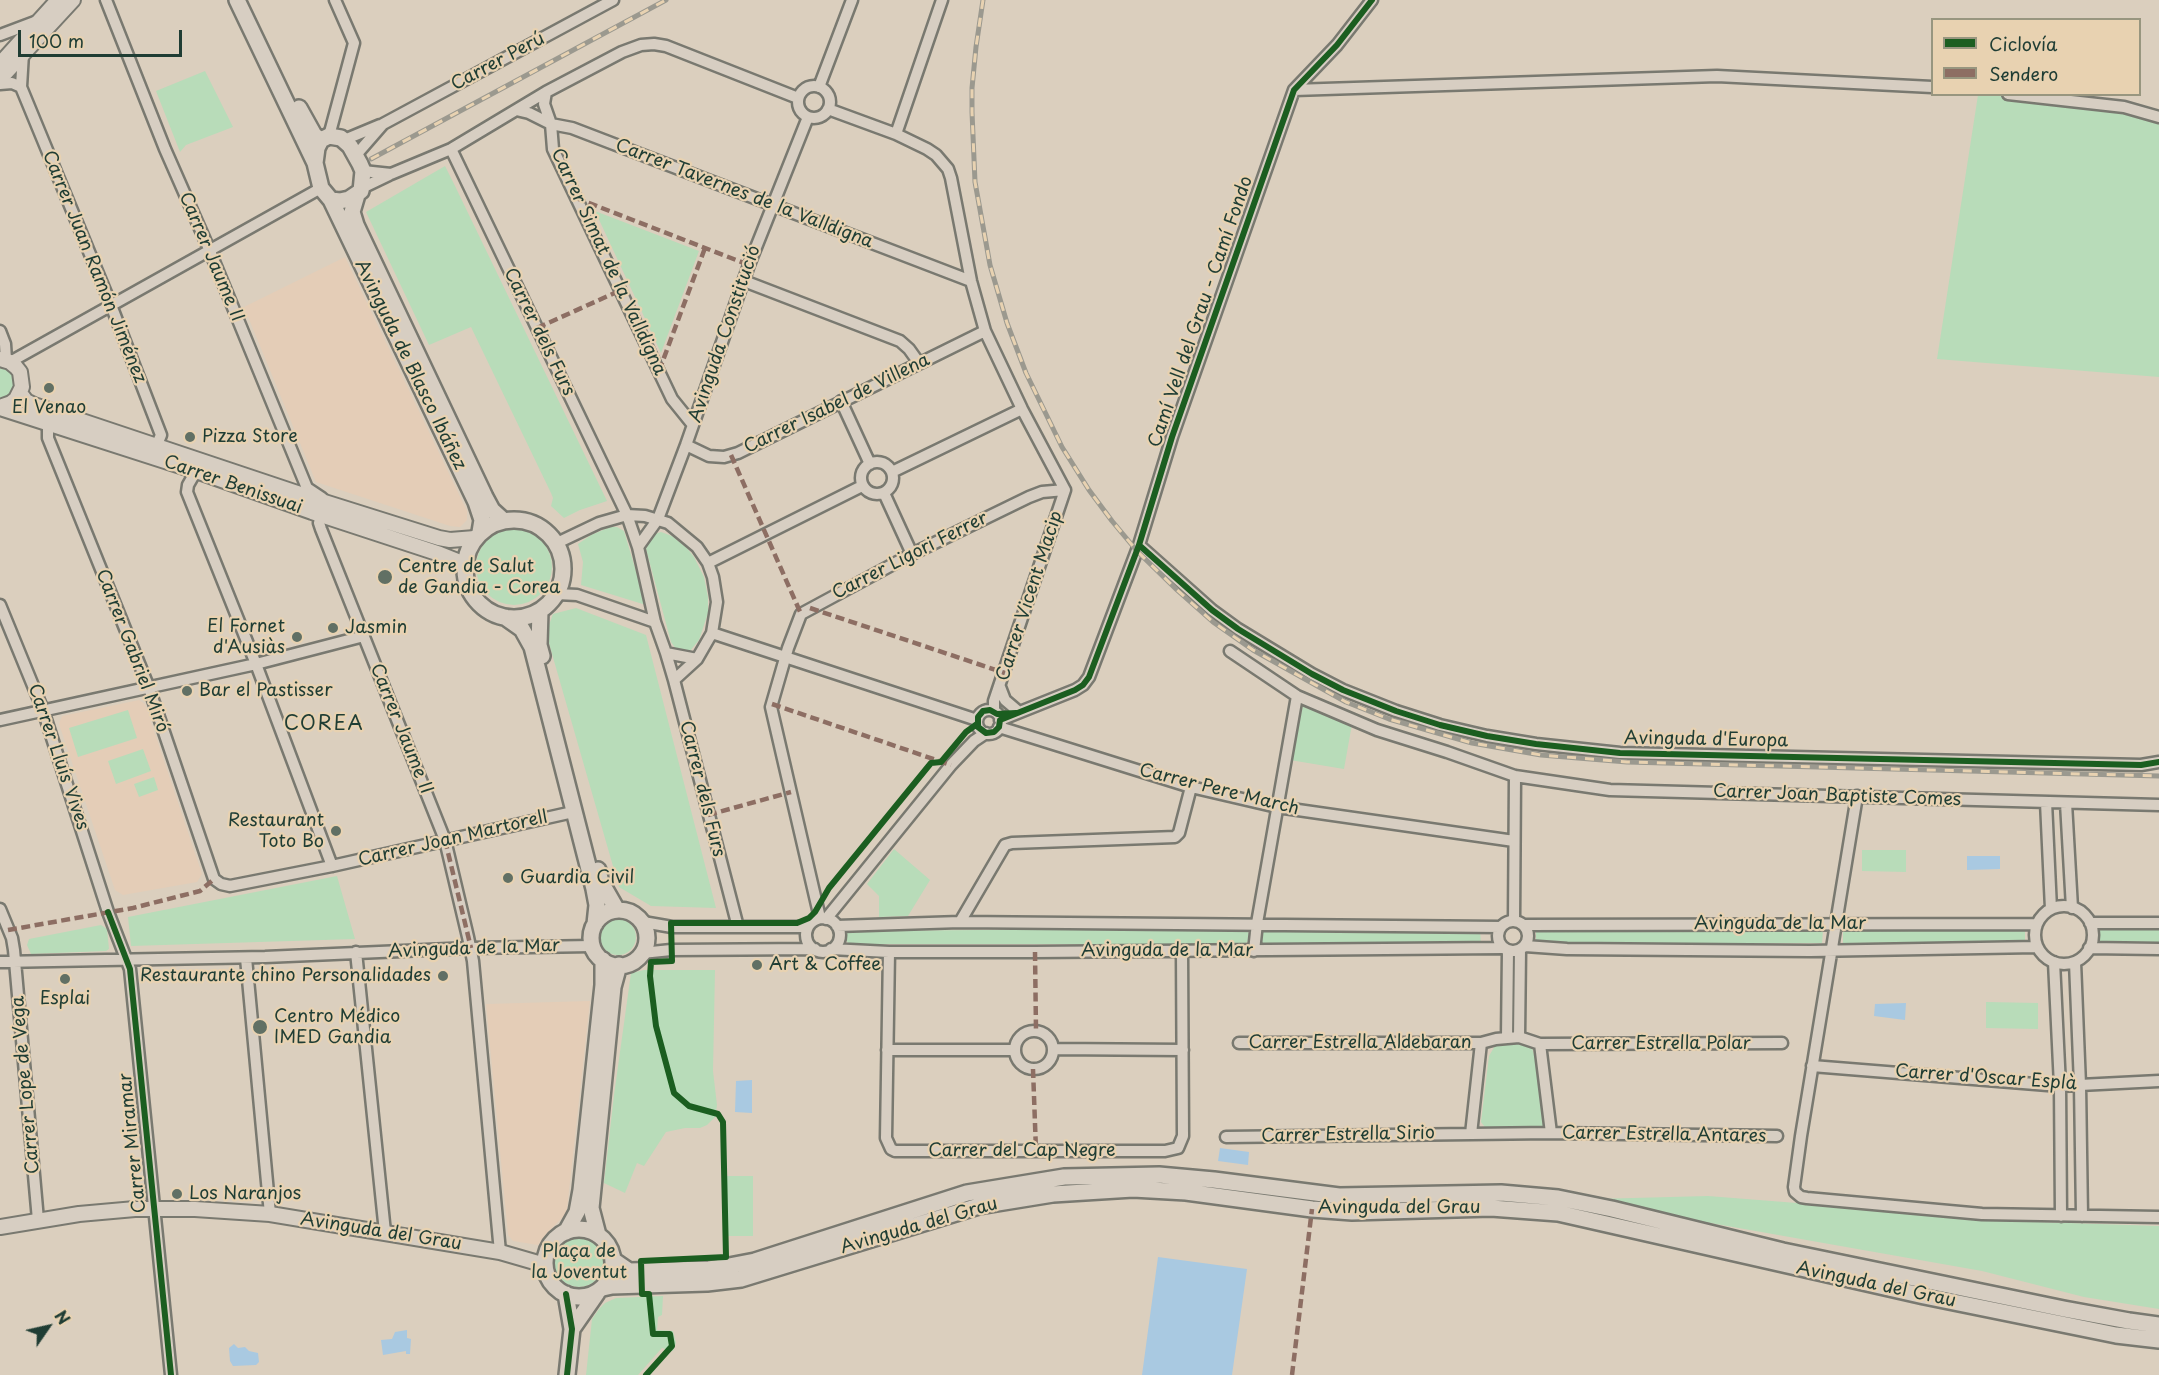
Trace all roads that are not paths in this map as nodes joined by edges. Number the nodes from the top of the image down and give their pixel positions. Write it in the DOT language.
graph roads {
  1 [pos="58,0"];
  2 [pos="73,0"];
  3 [pos="106,0"];
  4 [pos="237,0"];
  5 [pos="247,0"];
  6 [pos="335,0"];
  7 [pos="613,0"];
  8 [pos="852,0"];
  9 [pos="942,0"];
  10 [pos="1372,0"];
  11 [pos="40,20"];
  12 [pos="0,35"];
  13 [pos="25,36"];
  14 [pos="23,56"];
  15 [pos="0,64"];
  16 [pos="0,79"];
  17 [pos="0,84"];
  18 [pos="21,87"];
  19 [pos="819,87"];
  20 [pos="1931,87"];
  21 [pos="1294,90"];
  22 [pos="546,92"];
  23 [pos="2026,96"];
  24 [pos="798,98"];
  25 [pos="828,109"];
  26 [pos="516,110"];
  27 [pos="808,117"];
  28 [pos="2159,117"];
  29 [pos="383,124"];
  30 [pos="551,124"];
  31 [pos="896,134"];
  32 [pos="325,138"];
  33 [pos="345,140"];
  34 [pos="451,149"];
  35 [pos="356,155"];
  36 [pos="315,163"];
  37 [pos="363,171"];
  38 [pos="391,174"];
  39 [pos="321,188"];
  40 [pos="360,191"];
  41 [pos="331,200"];
  42 [pos="772,204"];
  43 [pos="209,249"];
  44 [pos="744,281"];
  45 [pos="971,281"];
  46 [pos="111,305"];
  47 [pos="0,331"];
  48 [pos="985,331"];
  49 [pos="5,360"];
  50 [pos="919,363"];
  51 [pos="20,393"];
  52 [pos="841,401"];
  53 [pos="0,408"];
  54 [pos="1022,409"];
  55 [pos="48,424"];
  56 [pos="693,425"];
  57 [pos="686,445"];
  58 [pos="156,447"];
  59 [pos="870,464"];
  60 [pos="196,471"];
  61 [pos="892,472"];
  62 [pos="862,486"];
  63 [pos="1065,490"];
  64 [pos="884,493"];
  65 [pos="325,509"];
  66 [pos="627,515"];
  67 [pos="658,519"];
  68 [pos="503,520"];
  69 [pos="478,535"];
  70 [pos="557,543"];
  71 [pos="1139,545"];
  72 [pos="638,547"];
  73 [pos="912,554"];
  74 [pos="708,563"];
  75 [pos="465,564"];
  76 [pos="557,594"];
  77 [pos="0,605"];
  78 [pos="540,611"];
  79 [pos="505,617"];
  80 [pos="655,622"];
  81 [pos="712,633"];
  82 [pos="364,636"];
  83 [pos="1230,651"];
  84 [pos="666,653"];
  85 [pos="785,657"];
  86 [pos="697,659"];
  87 [pos="256,664"];
  88 [pos="674,680"];
  89 [pos="1000,687"];
  90 [pos="149,688"];
  91 [pos="1297,696"];
  92 [pos="43,710"];
  93 [pos="1018,713"];
  94 [pos="995,714"];
  95 [pos="0,720"];
  96 [pos="980,727"];
  97 [pos="2159,762"];
  98 [pos="1515,776"];
  99 [pos="1191,787"];
  100 [pos="1857,796"];
  101 [pos="2046,802"];
  102 [pos="2066,802"];
  103 [pos="2159,805"];
  104 [pos="1277,807"];
  105 [pos="573,812"];
  106 [pos="445,840"];
  107 [pos="1514,841"];
  108 [pos="332,866"];
  109 [pos="214,879"];
  110 [pos="2072,908"];
  111 [pos="0,909"];
  112 [pos="2051,909"];
  113 [pos="617,910"];
  114 [pos="108,912"];
  115 [pos="823,919"];
  116 [pos="643,922"];
  117 [pos="960,922"];
  118 [pos="1257,923"];
  119 [pos="1519,923"];
  120 [pos="2090,923"];
  121 [pos="2159,923"];
  122 [pos="595,924"];
  123 [pos="1834,924"];
  124 [pos="2037,924"];
  125 [pos="837,926"];
  126 [pos="738,927"];
  127 [pos="808,927"];
  128 [pos="1501,927"];
  129 [pos="592,946"];
  130 [pos="2037,947"];
  131 [pos="471,948"];
  132 [pos="1522,948"];
  133 [pos="2089,948"];
  134 [pos="815,949"];
  135 [pos="1505,949"];
  136 [pos="2159,949"];
  137 [pos="831,950"];
  138 [pos="1182,951"];
  139 [pos="1254,951"];
  140 [pos="1830,951"];
  141 [pos="356,952"];
  142 [pos="889,952"];
  143 [pos="642,953"];
  144 [pos="246,958"];
  145 [pos="127,959"];
  146 [pos="603,960"];
  147 [pos="0,962"];
  148 [pos="15,962"];
  149 [pos="2054,962"];
  150 [pos="2075,962"];
  151 [pos="618,965"];
  152 [pos="1507,1037"];
  153 [pos="1519,1037"];
  154 [pos="1239,1042"];
  155 [pos="1782,1042"];
  156 [pos="1481,1043"];
  157 [pos="1540,1044"];
  158 [pos="1053,1049"];
  159 [pos="887,1050"];
  160 [pos="1015,1050"];
  161 [pos="1183,1050"];
  162 [pos="1812,1066"];
  163 [pos="2159,1081"];
  164 [pos="2080,1085"];
  165 [pos="2060,1086"];
  166 [pos="1551,1133"];
  167 [pos="1471,1134"];
  168 [pos="1778,1136"];
  169 [pos="1226,1137"];
  170 [pos="155,1209"];
  171 [pos="270,1214"];
  172 [pos="2061,1216"];
  173 [pos="2082,1216"];
  174 [pos="2159,1217"];
  175 [pos="38,1220"];
  176 [pos="0,1227"];
  177 [pos="385,1232"];
  178 [pos="566,1232"];
  179 [pos="598,1235"];
  180 [pos="500,1252"];
  181 [pos="613,1260"];
  182 [pos="545,1265"];
  183 [pos="600,1290"];
  184 [pos="566,1294"];
  185 [pos="2159,1325"];
  186 [pos="572,1329"];
  187 [pos="2159,1340"];
  188 [pos="171,1375"];
  189 [pos="567,1375"];
  1 -- 11 [label="street"];
  2 -- 14 [label="street"];
  3 -- 43 [label="street, Carrer Jaume II"];
  4 -- 36 [label="main road"];
  5 -- 32 [label="main road"];
  6 -- 32 [label="street"];
  7 -- 29 [label="street, Carrer Perú"];
  8 -- 19 [label="street"];
  9 -- 31 [label="street"];
  10 -- 21 [label="street"];
  11 -- 12 [label="street"];
  11 -- 13 [label="street"];
  13 -- 14 [label="street, Carrer Juan Ramón Jiménez"];
  13 -- 15 [label="street"];
  14 -- 16 [label="street"];
  14 -- 18 [label="street, Carrer Juan Ramón Jiménez"];
  17 -- 18 [label="street"];
  18 -- 46 [label="street, Carrer Juan Ramón Jiménez"];
  19 -- 24 [label="street"];
  19 -- 25 [label="street"];
  20 -- 21 [label="street"];
  21 -- 71 [label="street, Camí Vell del Grau - Camí Fondo"];
  22 -- 24 [label="street"];
  22 -- 26 [label="street"];
  22 -- 30 [label="street, Carrer Simat de la Valldigna"];
  23 -- 28 [label="street"];
  24 -- 27 [label="street"];
  25 -- 27 [label="street"];
  25 -- 31 [label="street"];
  26 -- 30 [label="street, Carrer Tavernes de la Valldigna"];
  26 -- 34 [label="street"];
  27 -- 42 [label="street, Avinguda Constitució"];
  29 -- 33 [label="street, Carrer Perú"];
  29 -- 35 [label="street, Carrer Perú"];
  30 -- 42 [label="street, Carrer Tavernes de la Valldigna"];
  30 -- 56 [label="street, Carrer Simat de la Valldigna"];
  31 -- 45 [label="street"];
  32 -- 33 [label="main road"];
  32 -- 36 [label="main road"];
  33 -- 35 [label="main road"];
  34 -- 38 [label="street"];
  34 -- 66 [label="street, Carrer dels Furs"];
  35 -- 37 [label="main road"];
  36 -- 39 [label="main road"];
  37 -- 38 [label="street"];
  37 -- 40 [label="main road"];
  38 -- 40 [label="street"];
  39 -- 41 [label="main road"];
  39 -- 43 [label="street"];
  40 -- 41 [label="main road"];
  40 -- 68 [label="main road, Avinguda de Blasco Ibáñez"];
  41 -- 69 [label="main road, Avinguda de Blasco Ibáñez"];
  42 -- 44 [label="street, Avinguda Constitució"];
  42 -- 45 [label="street, Carrer Tavernes de la Valldigna"];
  43 -- 46 [label="street"];
  43 -- 65 [label="street, Carrer Jaume II"];
  44 -- 50 [label="street"];
  44 -- 56 [label="street, Avinguda Constitució"];
  45 -- 48 [label="street"];
  46 -- 49 [label="street"];
  46 -- 58 [label="street, Carrer Juan Ramón Jiménez"];
  47 -- 49 [label="street"];
  48 -- 50 [label="street, Carrer Isabel de Villena"];
  48 -- 54 [label="street"];
  49 -- 51 [label="street"];
  50 -- 52 [label="street, Carrer Isabel de Villena"];
  51 -- 53 [label="street"];
  51 -- 58 [label="street, Carrer Benissuai"];
  52 -- 57 [label="street, Carrer Isabel de Villena"];
  52 -- 59 [label="street"];
  53 -- 55 [label="street, Carrer Benissuai"];
  54 -- 61 [label="street"];
  54 -- 63 [label="street"];
  55 -- 60 [label="street, Carrer Benissuai"];
  55 -- 90 [label="street, Carrer Gabriel Miró"];
  56 -- 57 [label="street, Avinguda Constitució"];
  57 -- 67 [label="street, Avinguda Constitució"];
  58 -- 65 [label="street, Carrer Benissuai"];
  59 -- 61 [label="street"];
  59 -- 62 [label="street"];
  60 -- 65 [label="street, Carrer Benissuai"];
  60 -- 87 [label="street"];
  61 -- 64 [label="street"];
  62 -- 64 [label="street"];
  62 -- 74 [label="street"];
  63 -- 73 [label="street, Carrer Ligori Ferrer"];
  63 -- 89 [label="street, Carrer Vicent Macip"];
  64 -- 73 [label="street"];
  65 -- 69 [label="street, Carrer Benissuai"];
  65 -- 75 [label="street, Carrer Benissuai"];
  65 -- 82 [label="street, Carrer Jaume II"];
  66 -- 67 [label="street"];
  66 -- 70 [label="street"];
  66 -- 72 [label="street, Carrer dels Furs"];
  67 -- 72 [label="street, Avinguda Constitució"];
  67 -- 74 [label="street"];
  68 -- 69 [label="main road"];
  68 -- 70 [label="main road"];
  69 -- 75 [label="main road"];
  70 -- 76 [label="main road"];
  71 -- 93 [label="street, Camí Vell del Grau - Camí Fondo"];
  71 -- 97 [label="street, Avinguda d'Europa"];
  72 -- 80 [label="street, Carrer dels Furs"];
  73 -- 85 [label="street, Carrer Ligori Ferrer"];
  74 -- 81 [label="street"];
  75 -- 79 [label="main road"];
  76 -- 78 [label="main road"];
  76 -- 80 [label="street"];
  77 -- 92 [label="street, Carrer Lluís Vives"];
  78 -- 79 [label="main road"];
  78 -- 113 [label="main road"];
  79 -- 105 [label="main road"];
  80 -- 84 [label="street, Carrer dels Furs"];
  81 -- 85 [label="street"];
  81 -- 86 [label="street"];
  82 -- 87 [label="street"];
  82 -- 106 [label="street, Carrer Jaume II"];
  83 -- 91 [label="street, Carrer Joan Baptiste Comes"];
  84 -- 86 [label="street"];
  84 -- 88 [label="street, Carrer dels Furs"];
  85 -- 96 [label="street"];
  85 -- 115 [label="street, Carrer Ligori Ferrer"];
  86 -- 88 [label="street"];
  87 -- 90 [label="street"];
  87 -- 108 [label="street"];
  88 -- 126 [label="street, Carrer dels Furs"];
  89 -- 93 [label="street"];
  89 -- 94 [label="street, Carrer Vicent Macip"];
  90 -- 92 [label="street"];
  90 -- 109 [label="street, Carrer Gabriel Miró"];
  91 -- 98 [label="street, Carrer Joan Baptiste Comes"];
  91 -- 104 [label="street"];
  92 -- 95 [label="street"];
  92 -- 114 [label="street, Carrer Lluís Vives"];
  93 -- 94 [label="street"];
  94 -- 96 [label="street"];
  94 -- 96 [label="street"];
  94 -- 99 [label="street, Carrer Pere March"];
  96 -- 115 [label="street"];
  98 -- 100 [label="street, Carrer Joan Baptiste Comes"];
  98 -- 107 [label="street"];
  99 -- 104 [label="street, Carrer Pere March"];
  99 -- 117 [label="street"];
  100 -- 101 [label="street, Carrer Joan Baptiste Comes"];
  100 -- 123 [label="street"];
  101 -- 102 [label="street, Carrer Joan Baptiste Comes"];
  101 -- 112 [label="street"];
  102 -- 103 [label="street, Carrer Joan Baptiste Comes"];
  102 -- 110 [label="street"];
  104 -- 107 [label="street, Carrer Pere March"];
  104 -- 118 [label="street"];
  105 -- 106 [label="street, Carrer Joan Martorell"];
  105 -- 122 [label="main road"];
  106 -- 108 [label="street, Carrer Joan Martorell"];
  106 -- 131 [label="street, Carrer Jaume II"];
  107 -- 119 [label="street"];
  108 -- 109 [label="street, Carrer Joan Martorell"];
  110 -- 112 [label="street"];
  110 -- 120 [label="street"];
  111 -- 148 [label="street, Carrer Lope de Vega"];
  112 -- 124 [label="street"];
  113 -- 116 [label="main road"];
  113 -- 122 [label="main road"];
  114 -- 145 [label="street, Carrer Miramar"];
  115 -- 125 [label="street"];
  115 -- 127 [label="street"];
  116 -- 126 [label="street"];
  116 -- 143 [label="main road"];
  117 -- 118 [label="street, Avinguda de la Mar"];
  117 -- 125 [label="street, Avinguda de la Mar"];
  118 -- 128 [label="street, Avinguda de la Mar"];
  118 -- 139 [label="street"];
  119 -- 123 [label="street, Avinguda de la Mar"];
  119 -- 128 [label="street"];
  119 -- 132 [label="street"];
  120 -- 121 [label="street"];
  120 -- 133 [label="street"];
  122 -- 129 [label="main road"];
  123 -- 124 [label="street, Avinguda de la Mar"];
  123 -- 140 [label="street"];
  124 -- 130 [label="street"];
  125 -- 137 [label="street"];
  126 -- 127 [label="street"];
  127 -- 134 [label="street"];
  128 -- 135 [label="street"];
  129 -- 131 [label="street, Avinguda de la Mar"];
  129 -- 146 [label="main road"];
  130 -- 140 [label="street, Avinguda de la Mar"];
  130 -- 149 [label="street"];
  131 -- 141 [label="street, Avinguda de la Mar"];
  131 -- 180 [label="street, Carrer Jaume II"];
  132 -- 135 [label="street"];
  132 -- 140 [label="street, Avinguda de la Mar"];
  132 -- 153 [label="street"];
  133 -- 136 [label="street"];
  133 -- 150 [label="street"];
  134 -- 137 [label="street"];
  134 -- 143 [label="street"];
  135 -- 139 [label="street, Avinguda de la Mar"];
  135 -- 152 [label="street"];
  137 -- 142 [label="street, Avinguda de la Mar"];
  138 -- 139 [label="street, Avinguda de la Mar"];
  138 -- 142 [label="street, Avinguda de la Mar"];
  138 -- 161 [label="street"];
  140 -- 162 [label="street"];
  141 -- 144 [label="street, Avinguda de la Mar"];
  141 -- 177 [label="street"];
  142 -- 159 [label="street"];
  143 -- 151 [label="main road"];
  144 -- 145 [label="street, Avinguda de la Mar"];
  144 -- 171 [label="street"];
  145 -- 148 [label="street, Avinguda de la Mar"];
  145 -- 170 [label="street, Carrer Miramar"];
  146 -- 151 [label="main road"];
  146 -- 178 [label="main road"];
  147 -- 148 [label="street, Avinguda de la Mar"];
  148 -- 175 [label="street, Carrer Lope de Vega"];
  149 -- 150 [label="street"];
  149 -- 165 [label="street"];
  150 -- 164 [label="street"];
  151 -- 179 [label="main road"];
  152 -- 153 [label="street, Carrer Estrella Polar"];
  152 -- 156 [label="street, Carrer Estrella Polar"];
  153 -- 157 [label="street, Carrer Estrella Polar"];
  154 -- 156 [label="street, Carrer Estrella Aldebaran"];
  155 -- 157 [label="street, Carrer Estrella Polar"];
  156 -- 167 [label="street"];
  157 -- 166 [label="street"];
  158 -- 160 [label="street"];
  158 -- 160 [label="street"];
  158 -- 161 [label="street"];
  159 -- 160 [label="street"];
  159 -- 161 [label="street, Carrer del Cap Negre"];
  162 -- 165 [label="street, Carrer d'Oscar Esplà"];
  162 -- 172 [label="street"];
  163 -- 164 [label="street, Carrer d'Oscar Esplà"];
  164 -- 165 [label="street, Carrer d'Oscar Esplà"];
  164 -- 173 [label="street"];
  165 -- 172 [label="street"];
  166 -- 167 [label="street"];
  166 -- 168 [label="street, Carrer Estrella Antares"];
  167 -- 169 [label="street, Carrer Estrella Sirio"];
  170 -- 171 [label="street, Avinguda del Grau"];
  170 -- 175 [label="street, Avinguda del Grau"];
  170 -- 188 [label="street, Carrer Miramar"];
  171 -- 177 [label="street, Avinguda del Grau"];
  172 -- 173 [label="street"];
  173 -- 174 [label="street"];
  175 -- 176 [label="street, Avinguda del Grau"];
  177 -- 180 [label="street, Avinguda del Grau"];
  178 -- 179 [label="main road"];
  178 -- 182 [label="main road"];
  179 -- 181 [label="main road"];
  180 -- 182 [label="street, Avinguda del Grau"];
  181 -- 183 [label="main road"];
  181 -- 185 [label="main road, Avinguda del Grau"];
  182 -- 184 [label="main road"];
  183 -- 184 [label="main road"];
  183 -- 186 [label="main road"];
  183 -- 187 [label="main road, Avinguda del Grau"];
  184 -- 186 [label="main road"];
  186 -- 189 [label="main road"];
}
